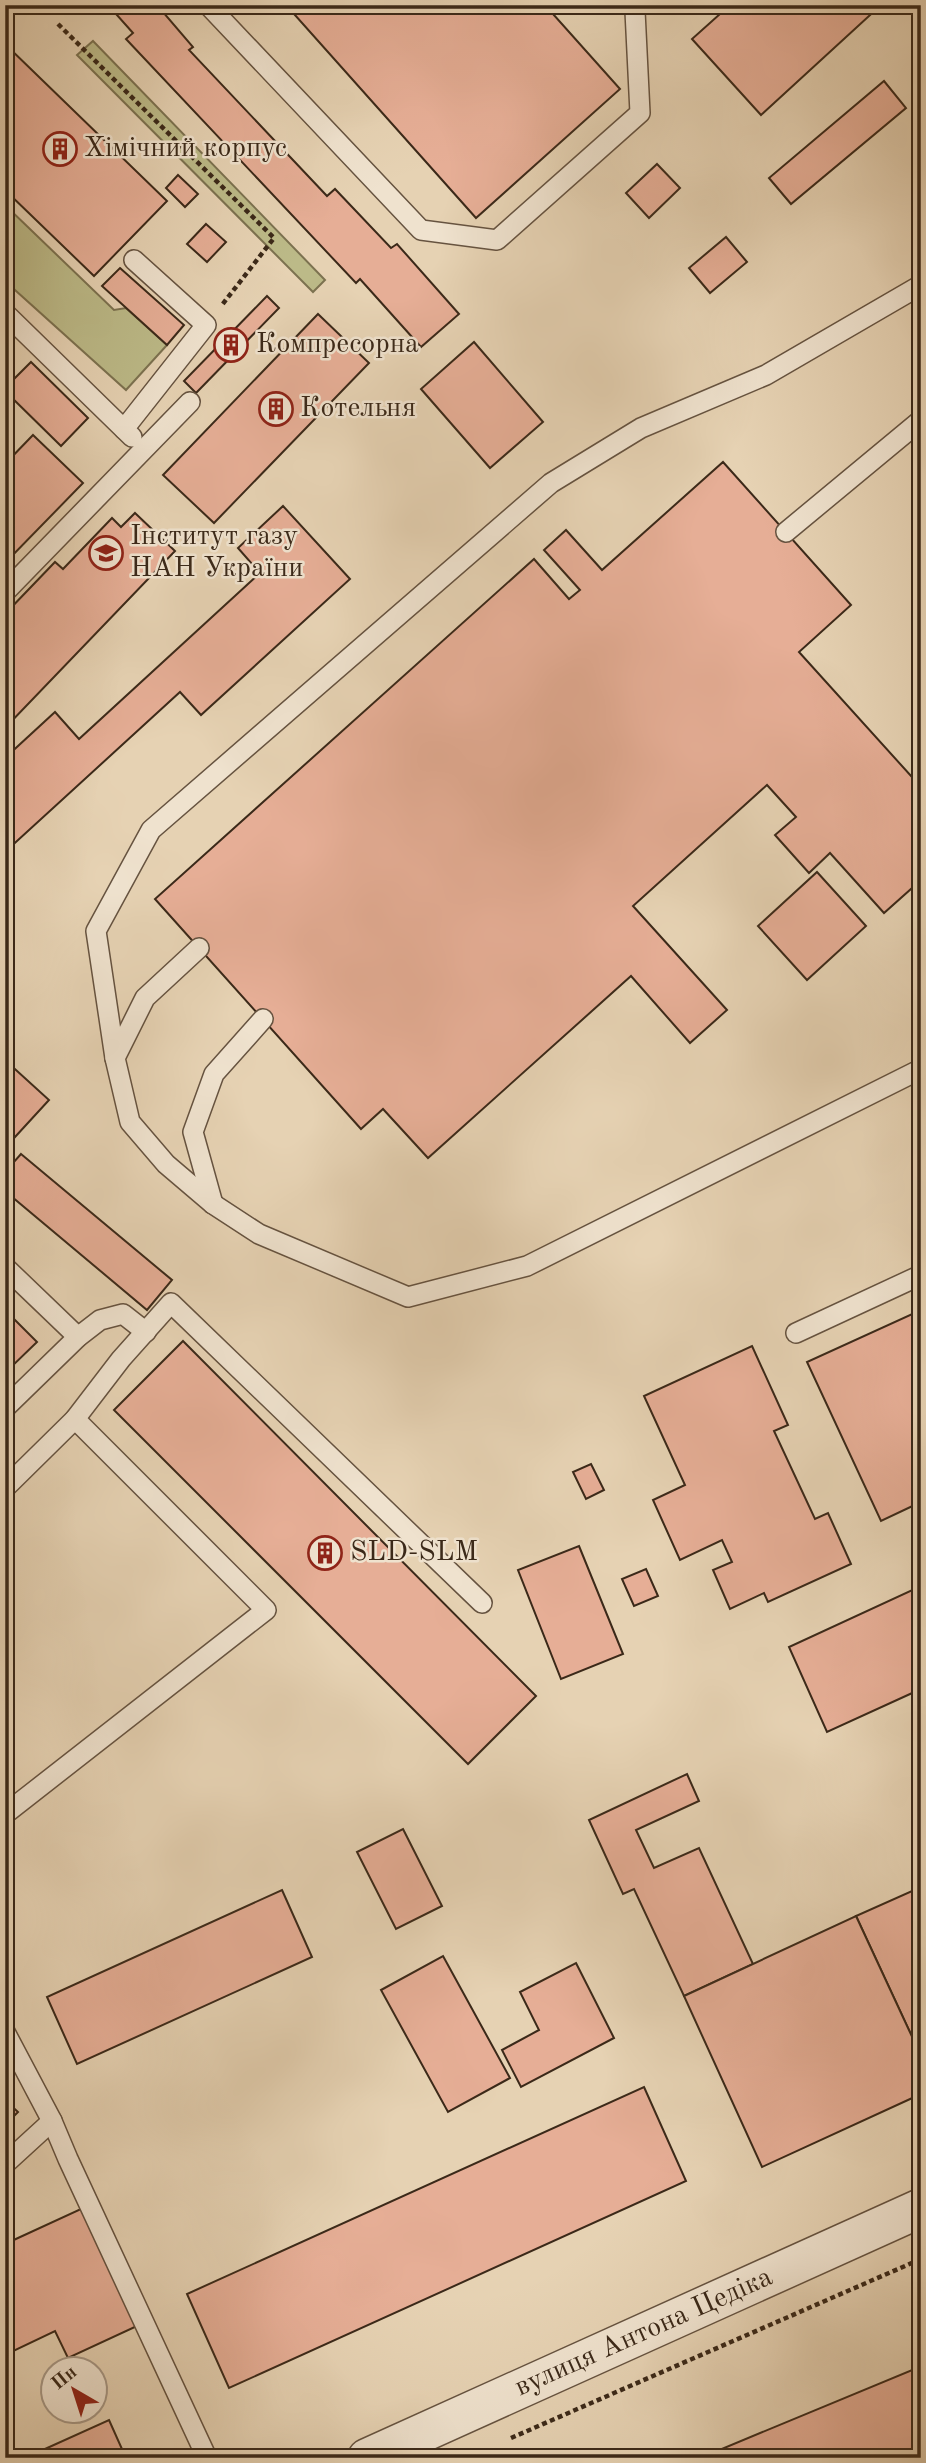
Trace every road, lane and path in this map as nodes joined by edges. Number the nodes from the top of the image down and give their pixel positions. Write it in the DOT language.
graph roads {
  1 [pos="208,5"];
  2 [pos="630,5"];
  3 [pos="58,24"];
  4 [pos="134,260"];
  5 [pos="921,285"];
  6 [pos="5,313"];
  7 [pos="206,326"];
  8 [pos="190,402"];
  9 [pos="921,420"];
  10 [pos="124,429"];
  11 [pos="144,448"];
  12 [pos="786,532"];
  13 [pos="5,592"];
  14 [pos="199,948"];
  15 [pos="263,1019"];
  16 [pos="115,1058"];
  17 [pos="921,1069"];
  18 [pos="213,1204"];
  19 [pos="5,1267"];
  20 [pos="921,1275"];
  21 [pos="146,1332"];
  22 [pos="796,1333"];
  23 [pos="78,1337"];
  24 [pos="5,1408"];
  25 [pos="75,1419"];
  26 [pos="5,1488"];
  27 [pos="482,1603"];
  28 [pos="5,1814"];
  29 [pos="5,2032"];
  30 [pos="52,2121"];
  31 [pos="5,2164"];
  32 [pos="921,2207"];
  33 [pos="921,2259"];
  34 [pos="503,2441"];
  35 [pos="207,2458"];
  36 [pos="367,2458"];
  1 -- 2 [label="lane"];
  3 -- 7 [label="path"];
  4 -- 7 [label="lane"];
  5 -- 16 [label="lane"];
  6 -- 10 [label="lane"];
  7 -- 10 [label="lane"];
  8 -- 11 [label="lane"];
  9 -- 12 [label="lane"];
  10 -- 11 [label="lane"];
  11 -- 13 [label="lane"];
  14 -- 16 [label="lane"];
  15 -- 18 [label="lane"];
  16 -- 18 [label="lane"];
  17 -- 18 [label="lane"];
  19 -- 23 [label="lane"];
  20 -- 22 [label="lane"];
  21 -- 23 [label="lane"];
  21 -- 25 [label="lane"];
  21 -- 27 [label="lane"];
  23 -- 24 [label="lane"];
  25 -- 26 [label="lane"];
  25 -- 28 [label="lane"];
  29 -- 30 [label="lane"];
  30 -- 31 [label="lane"];
  30 -- 35 [label="lane"];
  32 -- 36 [label="street, вулиця Антона Цедіка"];
  33 -- 34 [label="path"];
}
